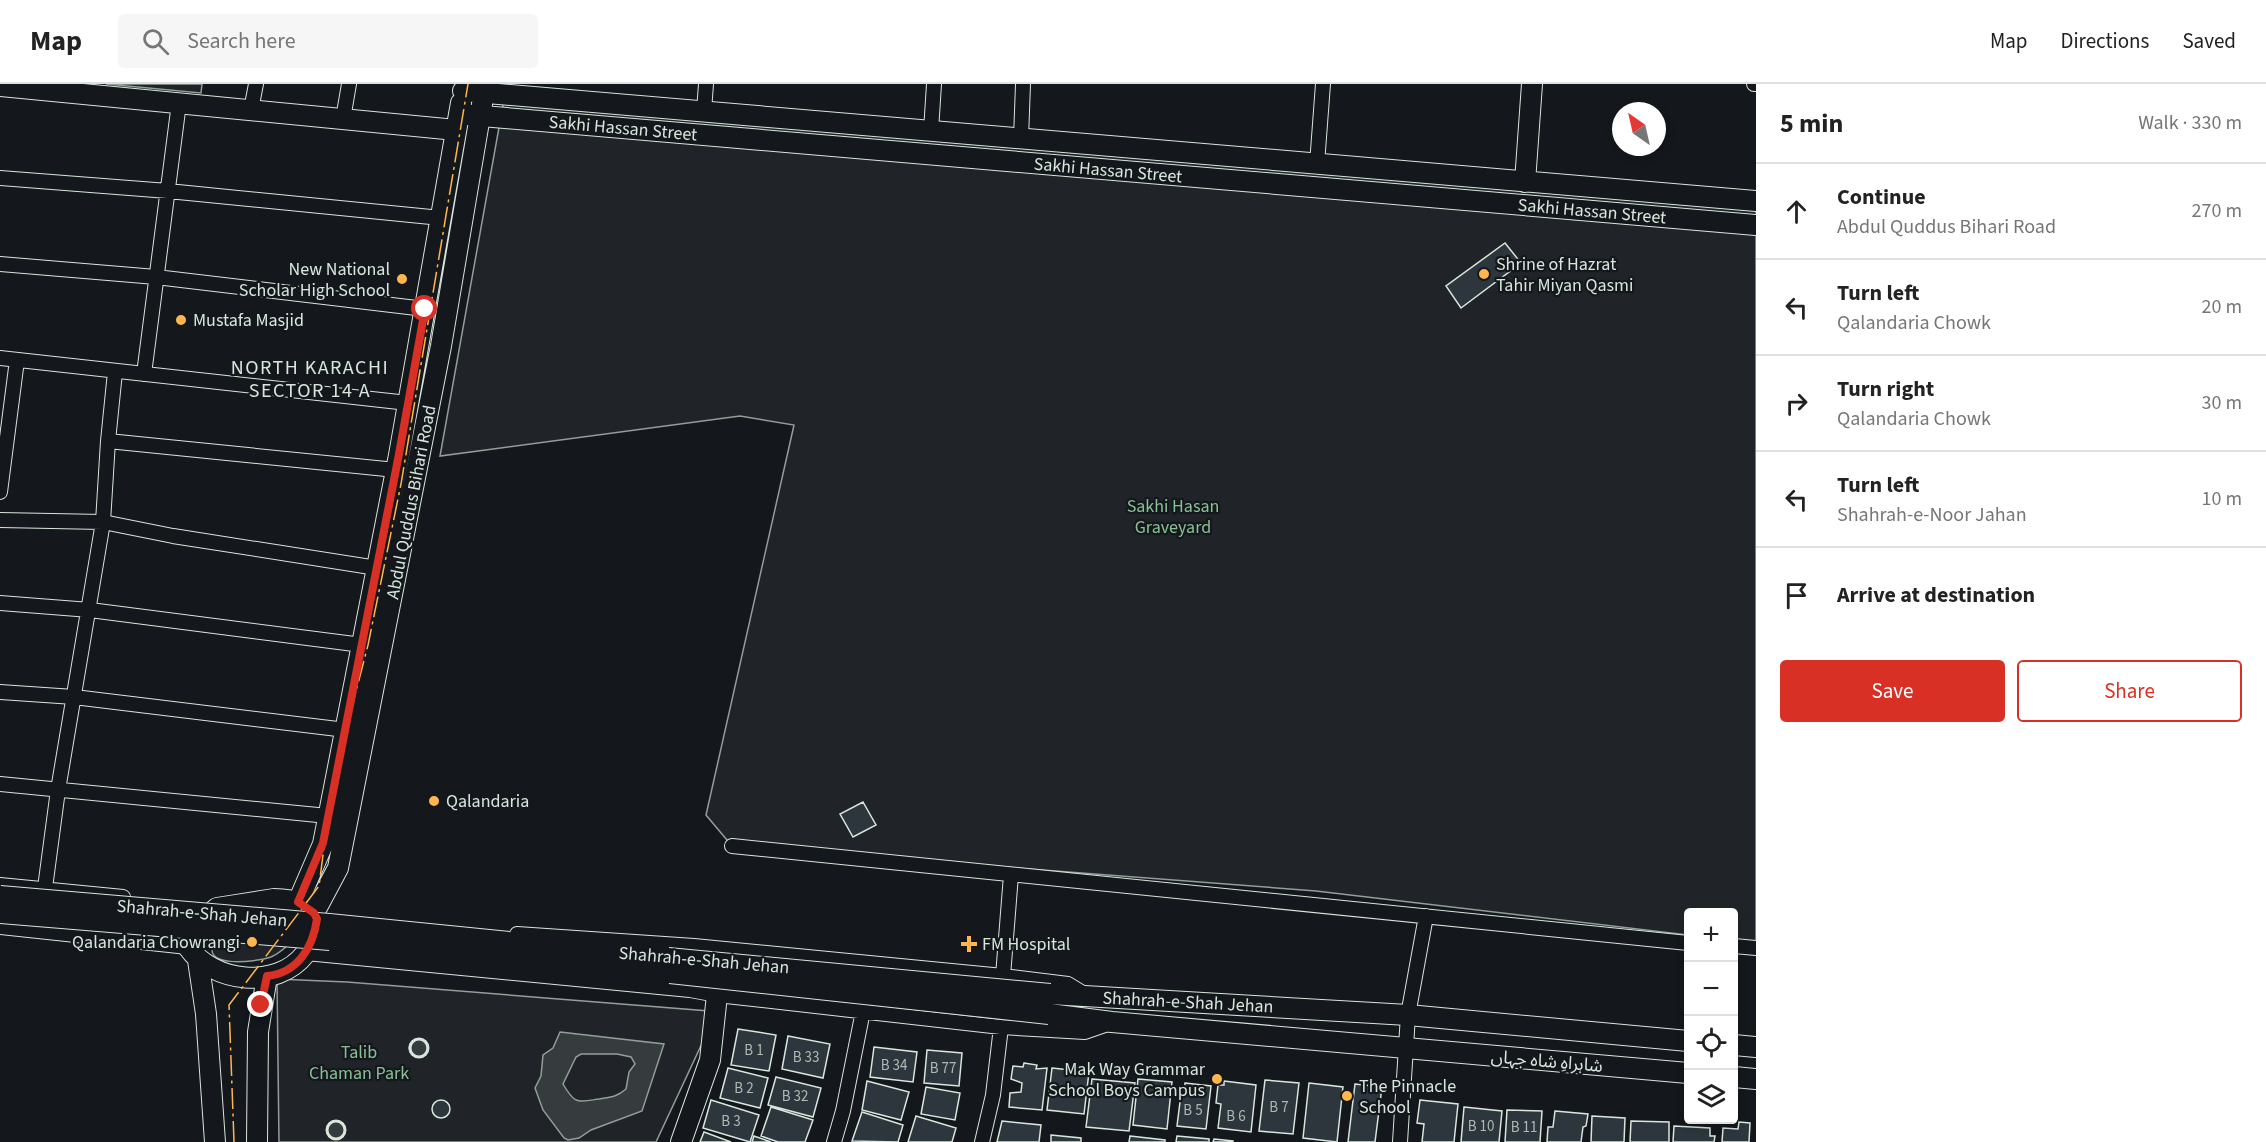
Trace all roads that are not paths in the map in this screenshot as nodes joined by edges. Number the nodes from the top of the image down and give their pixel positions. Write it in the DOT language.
graph roads {
  1 [pos="256,84"];
  2 [pos="349,84"];
  3 [pos="706,84"];
  4 [pos="934,84"];
  5 [pos="1023,84"];
  6 [pos="1323,84"];
  7 [pos="1532,84"];
  8 [pos="0,86"];
  9 [pos="464,88"];
  10 [pos="485,88"];
  11 [pos="179,103"];
  12 [pos="252,110"];
  13 [pos="704,111"];
  14 [pos="480,116"];
  15 [pos="343,119"];
  16 [pos="458,122"];
  17 [pos="931,131"];
  18 [pos="1020,139"];
  19 [pos="1317,164"];
  20 [pos="0,178"];
  21 [pos="1525,182"];
  22 [pos="168,190"];
  23 [pos="1756,201"];
  24 [pos="441,218"];
  25 [pos="1756,225"];
  26 [pos="0,264"];
  27 [pos="156,277"];
  28 [pos="425,309"];
  29 [pos="0,358"];
  30 [pos="17,360"];
  31 [pos="115,372"];
  32 [pos="144,374"];
  33 [pos="408,403"];
  34 [pos="108,441"];
  35 [pos="396,470"];
  36 [pos="0,492"];
  37 [pos="0,520"];
  38 [pos="103,522"];
  39 [pos="377,568"];
  40 [pos="0,603"];
  41 [pos="90,610"];
  42 [pos="362,645"];
  43 [pos="0,692"];
  44 [pos="74,697"];
  45 [pos="346,730"];
  46 [pos="0,784"];
  47 [pos="58,790"];
  48 [pos="328,816"];
  49 [pos="732,846"];
  50 [pos="1011,875"];
  51 [pos="0,885"];
  52 [pos="45,888"];
  53 [pos="0,896"];
  54 [pos="217,908"];
  55 [pos="310,911"];
  56 [pos="0,913"];
  57 [pos="1426,916"];
  58 [pos="0,927"];
  59 [pos="1684,942"];
  60 [pos="694,946"];
  61 [pos="1738,946"];
  62 [pos="1756,948"];
  63 [pos="306,953"];
  64 [pos="193,954"];
  65 [pos="267,976"];
  66 [pos="1003,976"];
  67 [pos="690,990"];
  68 [pos="717,995"];
  69 [pos="1089,997"];
  70 [pos="1050,1004"];
  71 [pos="863,1011"];
  72 [pos="1408,1015"];
  73 [pos="1112,1023"];
  74 [pos="1001,1027"];
  75 [pos="1684,1041"];
  76 [pos="1738,1045"];
  77 [pos="1756,1047"];
  78 [pos="1405,1048"];
  79 [pos="1684,1073"];
  80 [pos="1738,1077"];
  81 [pos="1756,1079"];
  82 [pos="215,1142"];
  83 [pos="257,1142"];
  84 [pos="681,1142"];
  85 [pos="834,1142"];
  86 [pos="982,1142"];
  87 [pos="1400,1142"];
  1 -- 12 [label="street"];
  2 -- 15 [label="street"];
  3 -- 13 [label="street"];
  4 -- 17 [label="street"];
  5 -- 18 [label="street"];
  6 -- 19 [label="street"];
  7 -- 21 [label="main road"];
  8 -- 11 [label="main road, Sakhi Hassan Street"];
  9 -- 10 [label="main road, Sakhi Hassan Street"];
  9 -- 16 [label="main road, Abdul Quddus Bihari Road"];
  10 -- 13 [label="main road, Sakhi Hassan Street"];
  10 -- 14 [label="main road, Abdul Quddus Bihari Road"];
  11 -- 12 [label="main road, Sakhi Hassan Street"];
  11 -- 22 [label="street"];
  12 -- 15 [label="main road, Sakhi Hassan Street"];
  13 -- 17 [label="main road, Sakhi Hassan Street"];
  14 -- 16 [label="main road, Sakhi Hassan Street"];
  14 -- 25 [label="main road, Sakhi Hassan Street"];
  14 -- 55 [label="main road, Abdul Quddus Bihari Road"];
  15 -- 16 [label="main road, Sakhi Hassan Street"];
  16 -- 24 [label="main road, Abdul Quddus Bihari Road"];
  17 -- 18 [label="main road, Sakhi Hassan Street"];
  18 -- 19 [label="main road, Sakhi Hassan Street"];
  19 -- 21 [label="main road, Sakhi Hassan Street"];
  20 -- 22 [label="street"];
  21 -- 23 [label="main road, Sakhi Hassan Street"];
  22 -- 24 [label="street"];
  22 -- 27 [label="street"];
  24 -- 28 [label="main road, Abdul Quddus Bihari Road"];
  26 -- 27 [label="street"];
  27 -- 28 [label="street"];
  27 -- 32 [label="street"];
  28 -- 33 [label="main road, Abdul Quddus Bihari Road"];
  29 -- 30 [label="street"];
  30 -- 31 [label="street"];
  30 -- 36 [label="street"];
  31 -- 32 [label="street"];
  31 -- 34 [label="street"];
  32 -- 33 [label="street"];
  33 -- 35 [label="main road, Abdul Quddus Bihari Road"];
  34 -- 35 [label="street"];
  34 -- 38 [label="street"];
  35 -- 39 [label="main road, Abdul Quddus Bihari Road"];
  37 -- 38 [label="street"];
  38 -- 39 [label="street"];
  38 -- 41 [label="street"];
  39 -- 42 [label="main road, Abdul Quddus Bihari Road"];
  40 -- 41 [label="street"];
  41 -- 42 [label="street"];
  41 -- 44 [label="street"];
  42 -- 45 [label="main road, Abdul Quddus Bihari Road"];
  43 -- 44 [label="street"];
  44 -- 45 [label="street"];
  44 -- 47 [label="street"];
  45 -- 48 [label="main road, Abdul Quddus Bihari Road"];
  46 -- 47 [label="street"];
  47 -- 48 [label="street"];
  47 -- 52 [label="street"];
  48 -- 55 [label="main road, Abdul Quddus Bihari Road"];
  49 -- 50 [label="street"];
  50 -- 57 [label="street"];
  50 -- 66 [label="street"];
  51 -- 52 [label="street"];
  52 -- 54 [label="street"];
  53 -- 70 [label="main road, Shahrah-e-Shah Jehan, bridge"];
  54 -- 55 [label="main road"];
  54 -- 64 [label="main road"];
  55 -- 60 [label="street"];
  55 -- 63 [label="main road"];
  56 -- 70 [label="main road, Shahrah-e-Shah Jehan, bridge"];
  57 -- 59 [label="street"];
  57 -- 72 [label="street"];
  58 -- 64 [label="street"];
  60 -- 66 [label="street"];
  60 -- 67 [label="street"];
  61 -- 62 [label="street"];
  63 -- 65 [label="main road"];
  63 -- 67 [label="street"];
  64 -- 65 [label="main road"];
  64 -- 82 [label="main road"];
  65 -- 83 [label="main road"];
  66 -- 69 [label="street"];
  67 -- 68 [label="street"];
  68 -- 71 [label="street"];
  68 -- 84 [label="main road"];
  69 -- 70 [label="main road, Shahrah-e-Shah Jehan"];
  69 -- 72 [label="main road, Shahrah-e-Shah Jehan"];
  70 -- 73 [label="main road, Shahrah-e-Shah Jehan"];
  71 -- 74 [label="street"];
  71 -- 85 [label="street"];
  72 -- 75 [label="main road, شاہراہِ شاہ جہاں"];
  72 -- 78 [label="street"];
  73 -- 74 [label="street"];
  73 -- 78 [label="main road, Shahrah-e-Shah Jehan"];
  74 -- 86 [label="street"];
  76 -- 77 [label="main road"];
  78 -- 79 [label="main road, شاہراہِ شاہ جہاں"];
  78 -- 87 [label="street"];
  80 -- 81 [label="main road"];
}
